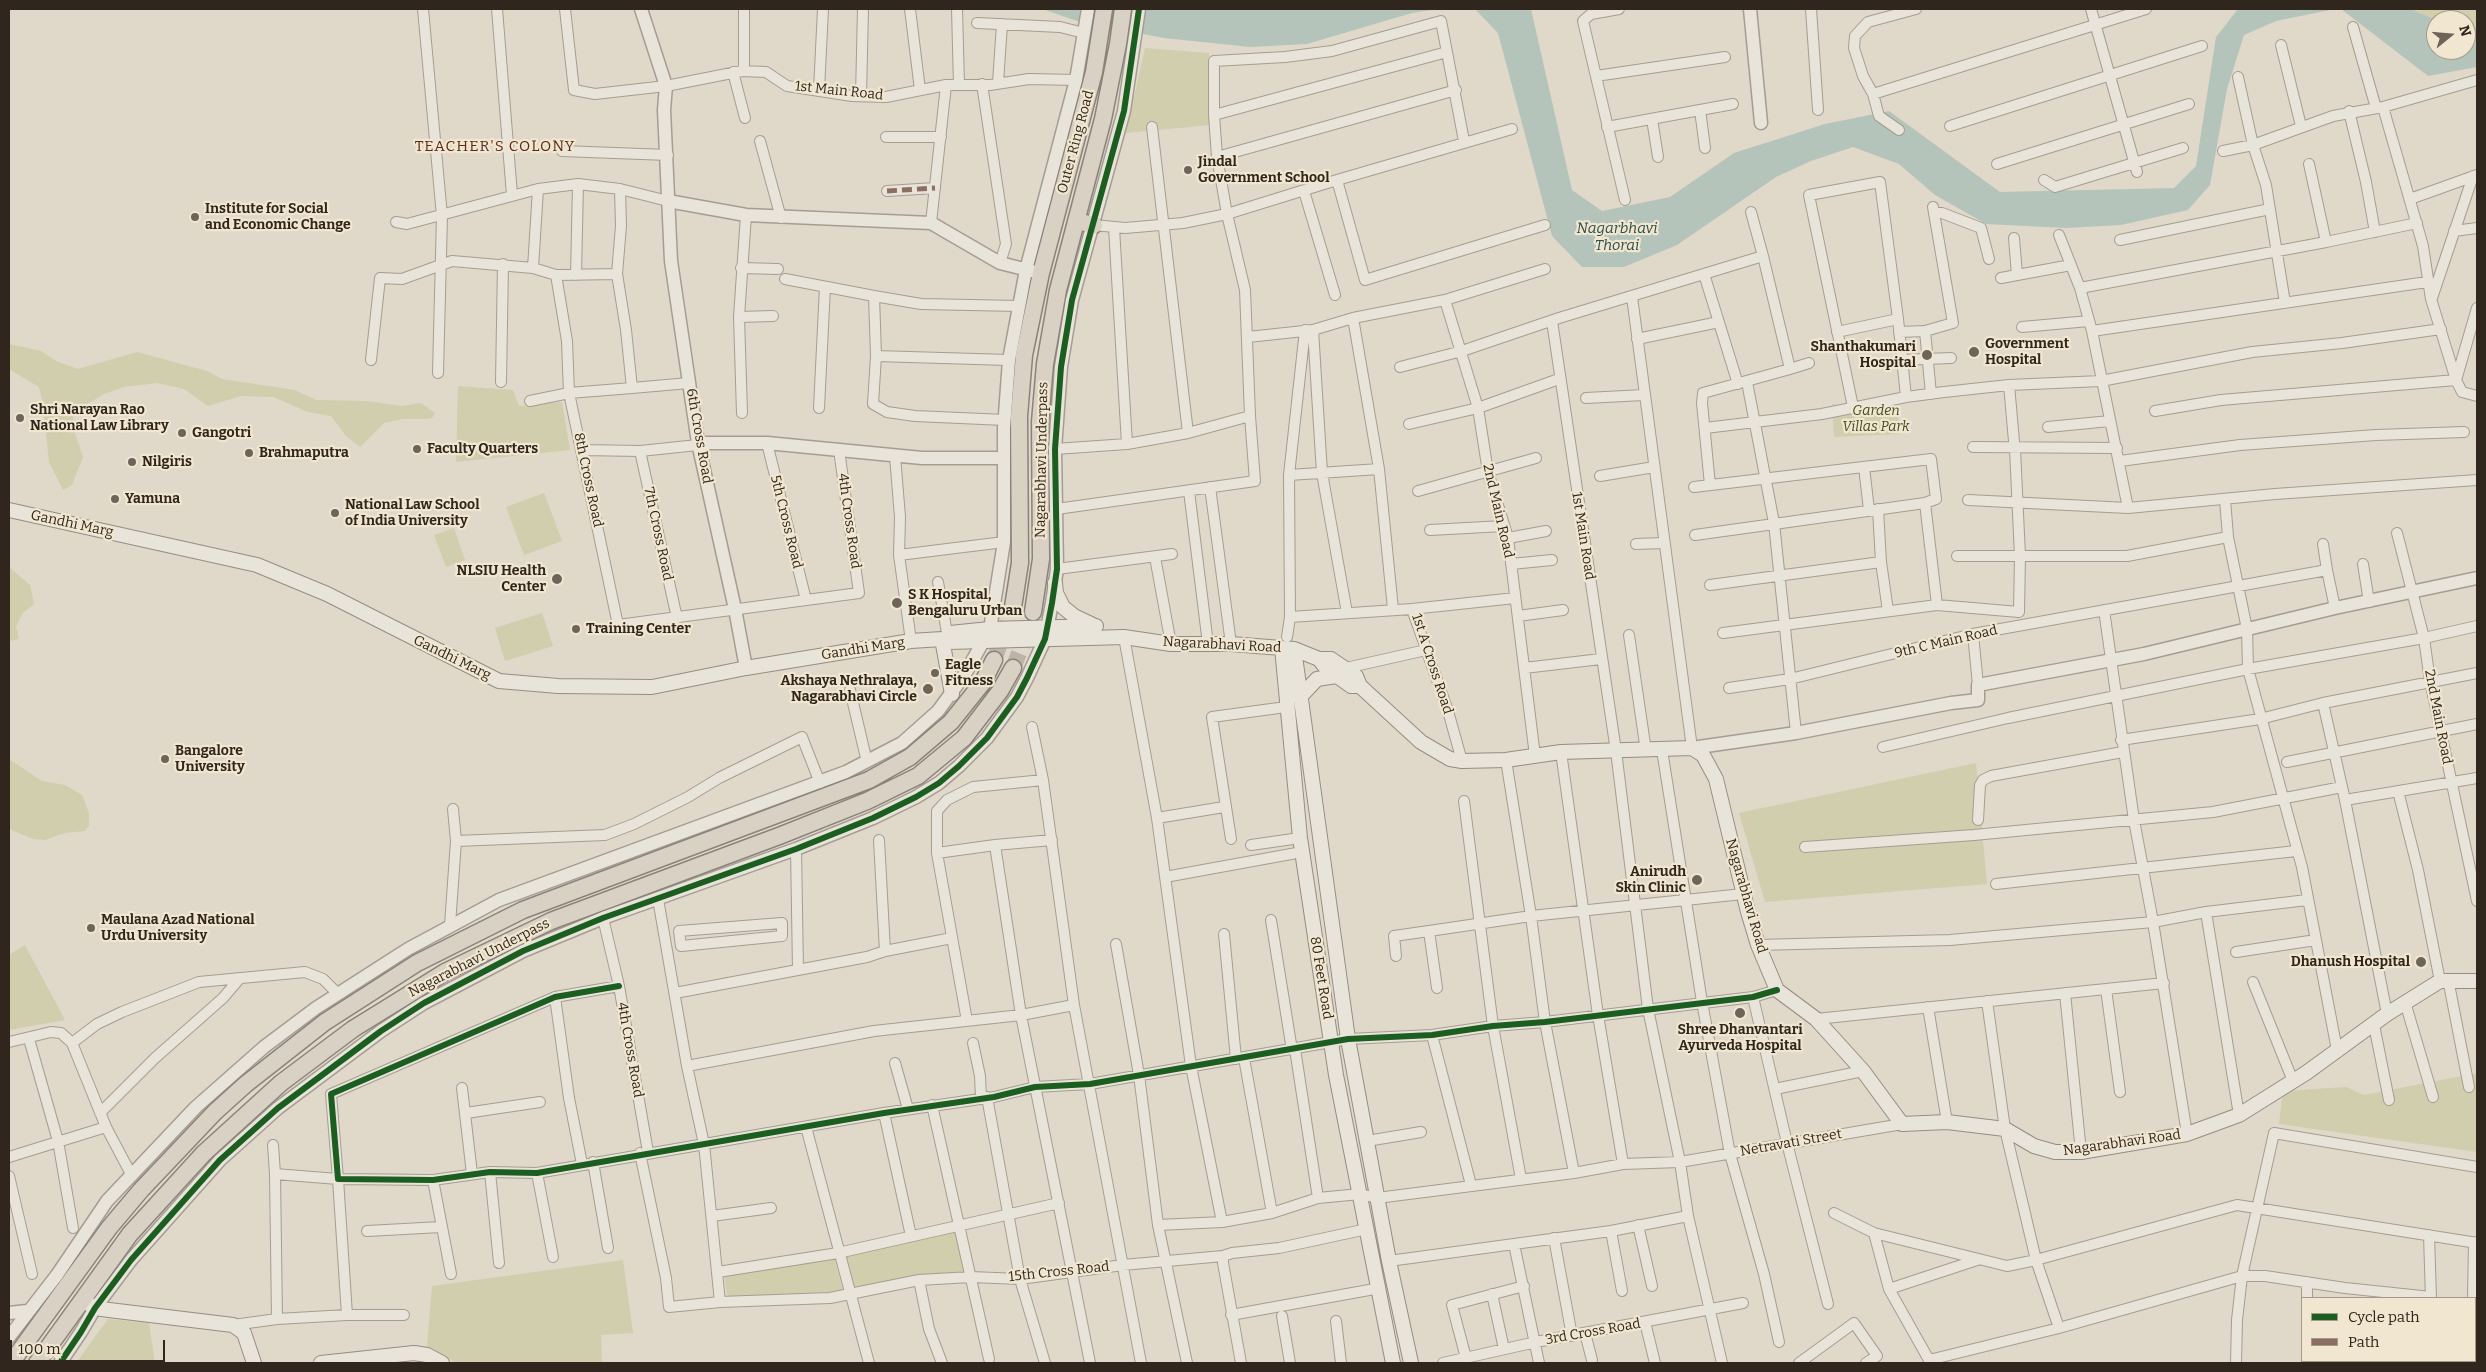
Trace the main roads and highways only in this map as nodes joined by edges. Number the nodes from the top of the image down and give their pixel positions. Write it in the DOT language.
graph roads {
  1 [pos="1104,9"];
  2 [pos="1123,9"];
  3 [pos="1076,221"];
  4 [pos="1094,225"];
  5 [pos="1033,272"];
  6 [pos="9,510"];
  7 [pos="1056,576"];
  8 [pos="1013,607"];
  9 [pos="1033,612"];
  10 [pos="1096,626"];
  11 [pos="1046,633"];
  12 [pos="987,634"];
  13 [pos="945,636"];
  14 [pos="1124,637"];
  15 [pos="1288,645"];
  16 [pos="994,660"];
  17 [pos="1012,668"];
  18 [pos="1341,672"];
  19 [pos="952,694"];
  20 [pos="1300,697"];
  21 [pos="2477,981"];
  22 [pos="89,1304"];
  23 [pos="11,1363"];
  24 [pos="37,1363"];
  25 [pos="254,1363"];
  26 [pos="322,1363"];
  27 [pos="441,1363"];
  28 [pos="1393,1363"];
  29 [pos="1411,1363"];
  1 -- 5 [label="highway, Outer Ring Road"];
  2 -- 3 [label="highway, Outer Ring Road"];
  3 -- 4 [label="highway"];
  3 -- 9 [label="highway, Nagarabhavi Underpass"];
  5 -- 8 [label="highway, Nagarabhavi Underpass"];
  6 -- 13 [label="main road, Gandhi Marg"];
  7 -- 10 [label="main road"];
  10 -- 11 [label="main road"];
  10 -- 14 [label="main road"];
  11 -- 12 [label="main road"];
  11 -- 12 [label="main road, Gandhi Marg"];
  11 -- 14 [label="main road"];
  12 -- 13 [label="main road, Gandhi Marg"];
  13 -- 19 [label="main road"];
  14 -- 15 [label="main road, Nagarabhavi Road"];
  15 -- 18 [label="main road, Nagarabhavi Road"];
  15 -- 20 [label="main road, 80 Feet Road"];
  15 -- 28 [label="main road, 80 Feet Road"];
  16 -- 23 [label="highway, Nagarabhavi Underpass"];
  17 -- 22 [label="highway, Nagarabhavi Underpass"];
  18 -- 20 [label="main road"];
  18 -- 21 [label="main road, Nagarabhavi Road"];
  20 -- 29 [label="main road, 80 Feet Road"];
  22 -- 24 [label="highway"];
  22 -- 25 [label="main road"];
  26 -- 27 [label="main road"];
}
